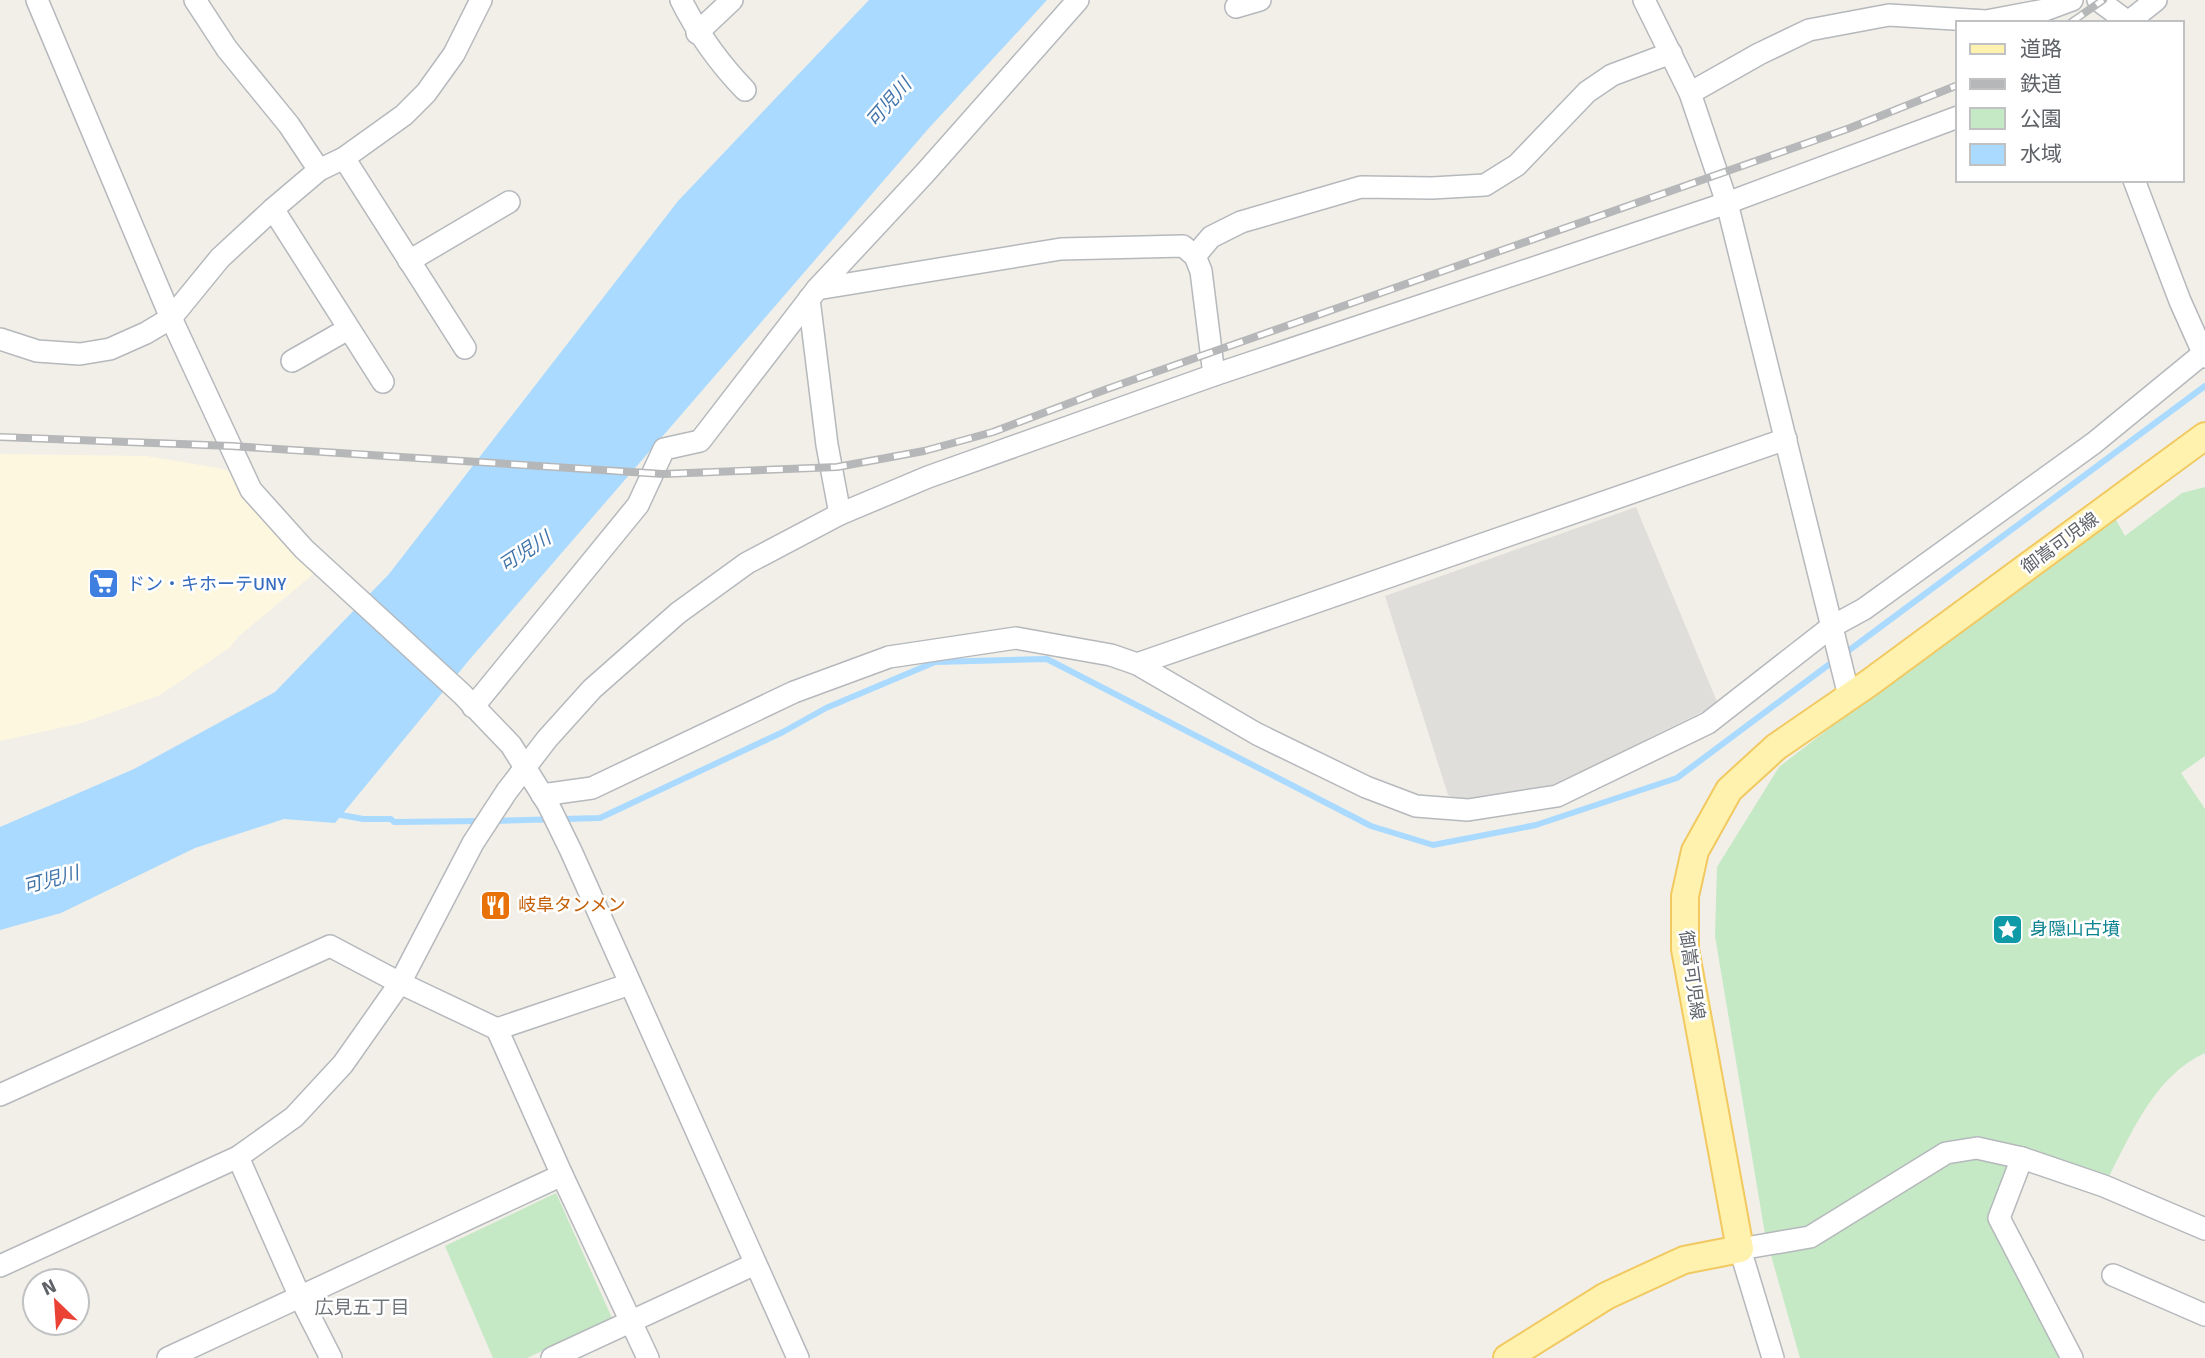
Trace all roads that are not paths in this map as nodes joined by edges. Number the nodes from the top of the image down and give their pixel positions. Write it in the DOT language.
graph roads {
  1 [pos="37,0"];
  2 [pos="195,0"];
  3 [pos="481,0"];
  4 [pos="681,0"];
  5 [pos="732,0"];
  6 [pos="1078,0"];
  7 [pos="1260,0"];
  8 [pos="1644,0"];
  9 [pos="2071,0"];
  10 [pos="2098,0"];
  11 [pos="2156,0"];
  12 [pos="1237,7"];
  13 [pos="2126,21"];
  14 [pos="2128,21"];
  15 [pos="697,33"];
  16 [pos="1671,53"];
  17 [pos="745,90"];
  18 [pos="1690,93"];
  19 [pos="1956,118"];
  20 [pos="344,158"];
  21 [pos="319,170"];
  22 [pos="2135,182"];
  23 [pos="509,202"];
  24 [pos="1727,203"];
  25 [pos="273,209"];
  26 [pos="1195,256"];
  27 [pos="409,261"];
  28 [pos="813,294"];
  29 [pos="171,318"];
  30 [pos="348,329"];
  31 [pos="0,339"];
  32 [pos="465,348"];
  33 [pos="2204,354"];
  34 [pos="292,361"];
  35 [pos="1214,375"];
  36 [pos="383,382"];
  37 [pos="2205,436"];
  38 [pos="1786,439"];
  39 [pos="840,514"];
  40 [pos="1831,627"];
  41 [pos="1137,664"];
  42 [pos="1849,696"];
  43 [pos="467,701"];
  44 [pos="525,768"];
  45 [pos="545,799"];
  46 [pos="400,983"];
  47 [pos="629,984"];
  48 [pos="498,1030"];
  49 [pos="0,1095"];
  50 [pos="238,1157"];
  51 [pos="2022,1158"];
  52 [pos="562,1175"];
  53 [pos="2205,1229"];
  54 [pos="1740,1250"];
  55 [pos="755,1264"];
  56 [pos="0,1266"];
  57 [pos="2113,1275"];
  58 [pos="300,1297"];
  59 [pos="2205,1315"];
  60 [pos="631,1321"];
  61 [pos="168,1358"];
  62 [pos="331,1358"];
  63 [pos="552,1358"];
  64 [pos="648,1358"];
  65 [pos="799,1358"];
  66 [pos="1507,1358"];
  67 [pos="1773,1358"];
  68 [pos="2072,1358"];
  1 -- 29 [label="street"];
  2 -- 21 [label="street"];
  3 -- 20 [label="street"];
  4 -- 15 [label="street"];
  5 -- 15 [label="street"];
  6 -- 28 [label="street"];
  7 -- 12 [label="street"];
  8 -- 16 [label="street"];
  9 -- 18 [label="street"];
  10 -- 13 [label="street"];
  11 -- 14 [label="street"];
  15 -- 17 [label="street"];
  16 -- 18 [label="street"];
  16 -- 26 [label="street"];
  18 -- 24 [label="street"];
  19 -- 24 [label="street"];
  20 -- 21 [label="street"];
  20 -- 27 [label="street"];
  21 -- 25 [label="street"];
  22 -- 33 [label="street"];
  23 -- 27 [label="street"];
  24 -- 35 [label="street"];
  24 -- 38 [label="street"];
  25 -- 29 [label="street"];
  25 -- 30 [label="street"];
  26 -- 28 [label="street"];
  26 -- 35 [label="street"];
  27 -- 32 [label="street"];
  28 -- 39 [label="street"];
  28 -- 43 [label="street"];
  29 -- 31 [label="street"];
  29 -- 43 [label="street"];
  30 -- 34 [label="street"];
  30 -- 36 [label="street"];
  33 -- 40 [label="street"];
  35 -- 39 [label="street"];
  37 -- 42 [label="main road, 御嵩可児線"];
  38 -- 40 [label="street"];
  38 -- 41 [label="street"];
  39 -- 44 [label="street"];
  40 -- 41 [label="street"];
  40 -- 42 [label="street"];
  41 -- 45 [label="street"];
  42 -- 54 [label="main road, 御嵩可児線"];
  43 -- 44 [label="street"];
  44 -- 45 [label="street"];
  44 -- 46 [label="street"];
  45 -- 47 [label="street"];
  46 -- 48 [label="street"];
  46 -- 49 [label="street"];
  46 -- 50 [label="street"];
  47 -- 48 [label="street"];
  47 -- 55 [label="street"];
  48 -- 52 [label="street"];
  50 -- 56 [label="street"];
  50 -- 58 [label="street"];
  51 -- 53 [label="street"];
  51 -- 54 [label="street"];
  51 -- 68 [label="street"];
  52 -- 58 [label="street"];
  52 -- 60 [label="street"];
  54 -- 66 [label="main road"];
  54 -- 67 [label="street"];
  55 -- 60 [label="street"];
  55 -- 65 [label="street"];
  57 -- 59 [label="street"];
  58 -- 61 [label="street"];
  58 -- 62 [label="street"];
  60 -- 63 [label="street"];
  60 -- 64 [label="street"];
}
